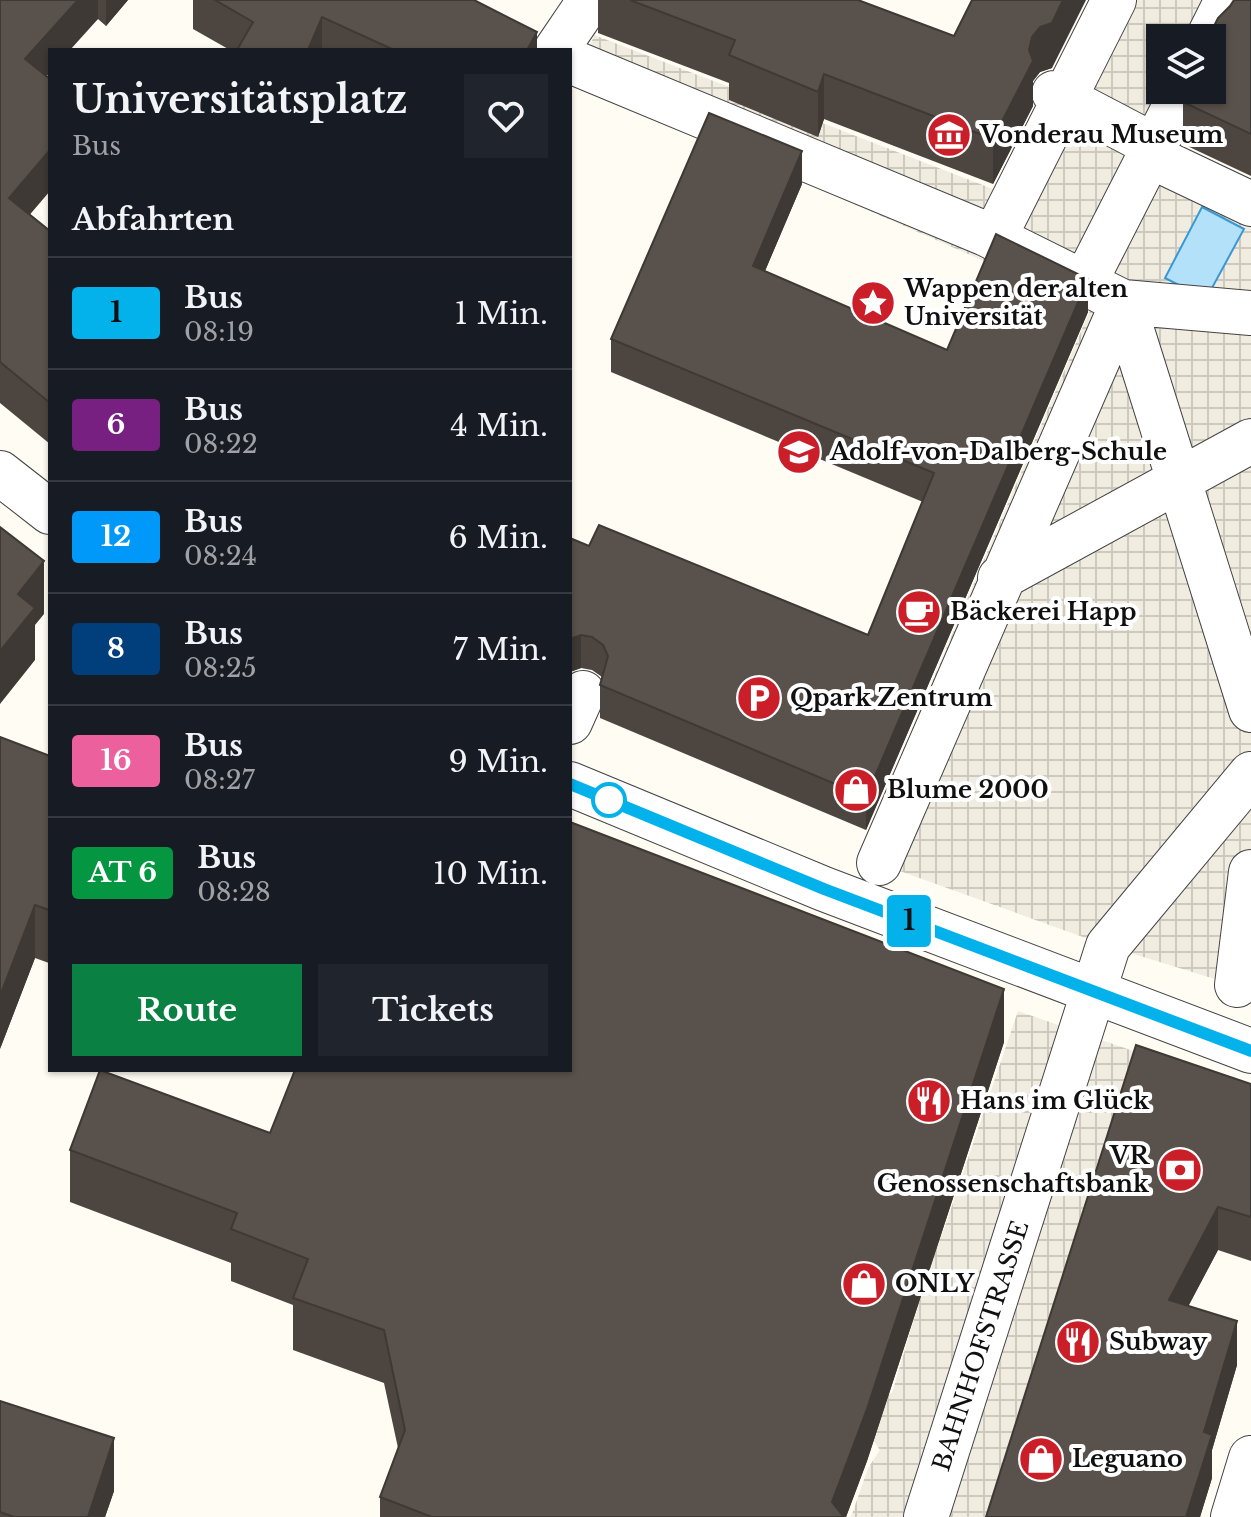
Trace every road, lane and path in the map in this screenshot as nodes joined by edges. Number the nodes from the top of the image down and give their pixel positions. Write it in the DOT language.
graph roads {
  1 [pos="590,0"];
  2 [pos="1114,0"];
  3 [pos="1227,0"];
  4 [pos="1215,24"];
  5 [pos="540,45"];
  6 [pos="572,62"];
  7 [pos="1060,96"];
  8 [pos="1176,104"];
  9 [pos="1153,151"];
  10 [pos="1251,204"];
  11 [pos="994,238"];
  12 [pos="1104,292"];
  13 [pos="1251,313"];
  14 [pos="1251,441"];
  15 [pos="0,473"];
  16 [pos="1179,481"];
  17 [pos="48,510"];
  18 [pos="1000,578"];
  19 [pos="1251,710"];
  20 [pos="1251,774"];
  21 [pos="572,785"];
  22 [pos="879,863"];
  23 [pos="1251,872"];
  24 [pos="1237,985"];
  25 [pos="1094,992"];
  26 [pos="1251,1051"];
  27 [pos="1251,1458"];
  28 [pos="926,1517"];
  29 [pos="1233,1517"];
  1 -- 5 [label="street"];
  2 -- 7 [label="street"];
  3 -- 4 [label="street"];
  6 -- 11 [label="street"];
  7 -- 9 [label="street"];
  7 -- 11 [label="street"];
  8 -- 9 [label="street"];
  9 -- 10 [label="street"];
  9 -- 12 [label="street"];
  11 -- 12 [label="street"];
  12 -- 13 [label="street"];
  12 -- 16 [label="street"];
  12 -- 18 [label="street"];
  14 -- 16 [label="street"];
  15 -- 17 [label="street"];
  16 -- 18 [label="street"];
  16 -- 19 [label="street"];
  18 -- 22 [label="street"];
  20 -- 25 [label="street, BAHNHOFSTRASSE"];
  21 -- 25 [label="street"];
  23 -- 24 [label="street"];
  25 -- 26 [label="street"];
  25 -- 28 [label="street, BAHNHOFSTRASSE"];
  27 -- 29 [label="street"];
}
